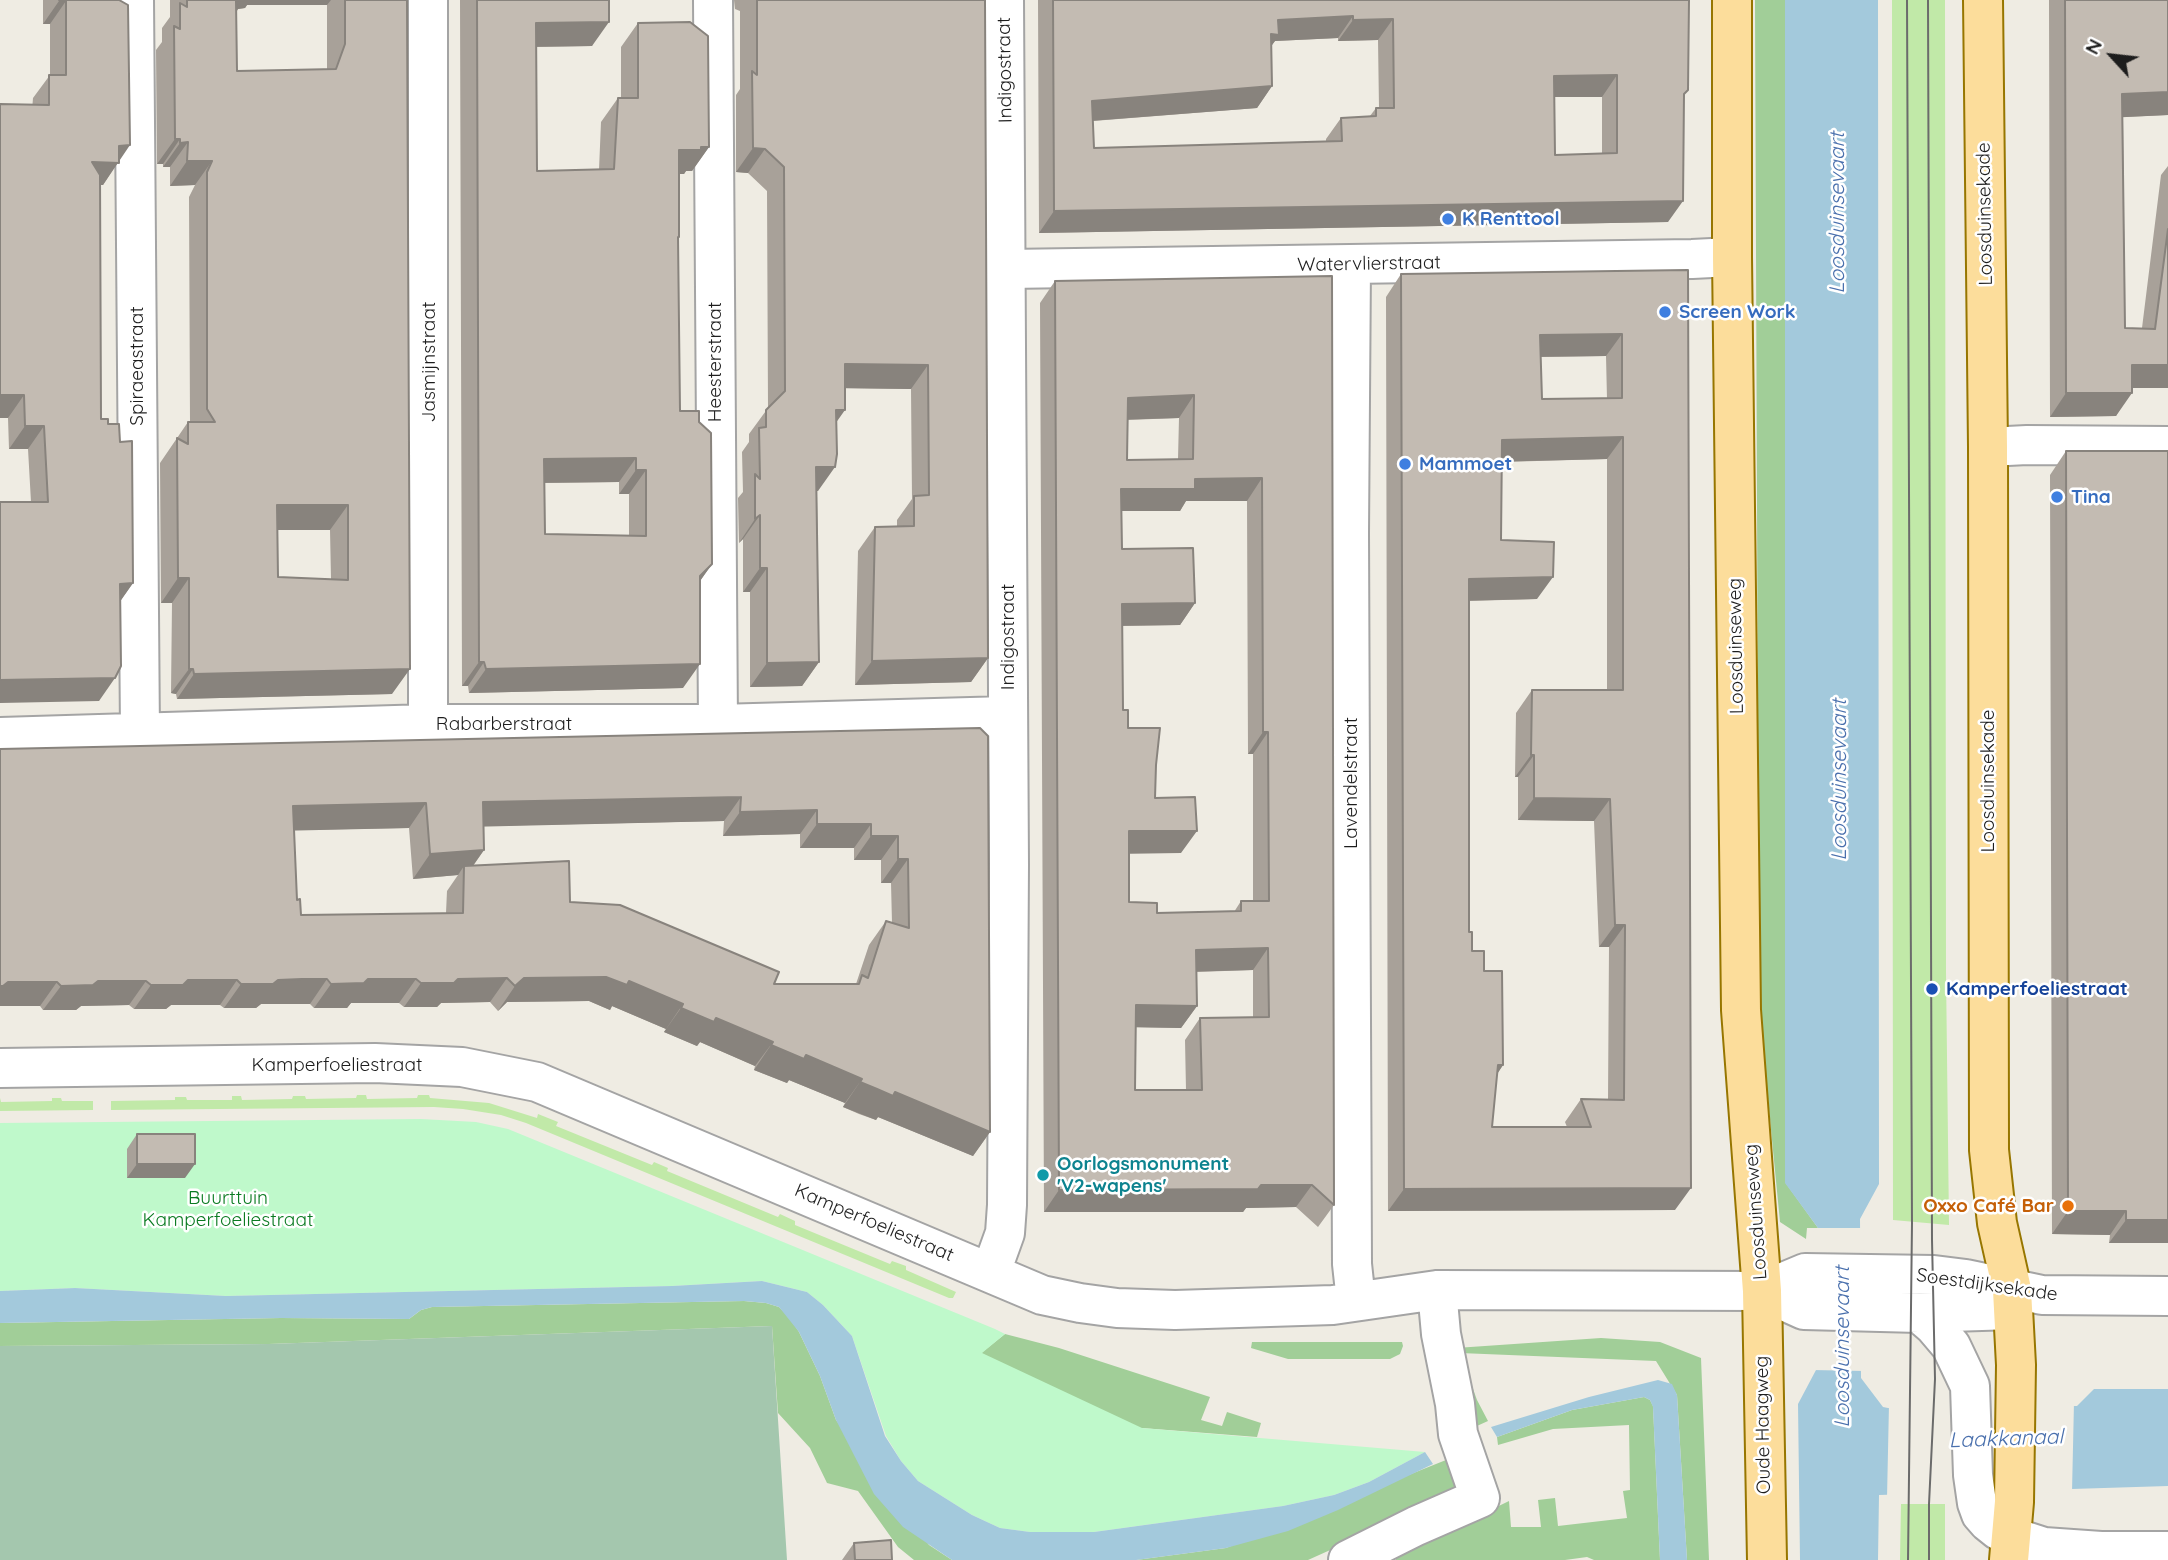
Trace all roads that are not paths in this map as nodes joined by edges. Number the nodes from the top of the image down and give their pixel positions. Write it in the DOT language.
graph roads {
  1 [pos="134,0"];
  2 [pos="428,0"];
  3 [pos="713,0"];
  4 [pos="1004,0"];
  5 [pos="1732,0"];
  6 [pos="1983,0"];
  7 [pos="1732,257"];
  8 [pos="1351,265"];
  9 [pos="1007,269"];
  10 [pos="2168,446"];
  11 [pos="1988,447"];
  12 [pos="1007,716"];
  13 [pos="428,724"];
  14 [pos="718,724"];
  15 [pos="140,733"];
  16 [pos="0,737"];
  17 [pos="0,1068"];
  18 [pos="991,1272"];
  19 [pos="1437,1290"];
  20 [pos="1762,1291"];
  21 [pos="2168,1296"];
  22 [pos="2013,1300"];
  23 [pos="1356,1301"];
  24 [pos="1919,1313"];
  25 [pos="2012,1533"];
  26 [pos="2168,1551"];
  27 [pos="1348,1560"];
  28 [pos="1767,1560"];
  1 -- 15 [label="street, Spiraeastraat"];
  2 -- 13 [label="street, Jasmijnstraat"];
  3 -- 14 [label="street, Heesterstraat"];
  4 -- 9 [label="street, Indigostraat"];
  5 -- 7 [label="main road, Loosduinseweg"];
  6 -- 11 [label="main road, Loosduinsekade"];
  7 -- 8 [label="street, Watervlierstraat"];
  7 -- 20 [label="main road, Loosduinseweg"];
  8 -- 9 [label="street, Watervlierstraat"];
  8 -- 23 [label="street, Lavendelstraat"];
  9 -- 12 [label="street, Indigostraat"];
  10 -- 11 [label="street"];
  11 -- 22 [label="main road, Loosduinsekade"];
  12 -- 14 [label="street, Rabarberstraat"];
  12 -- 18 [label="street, Indigostraat"];
  13 -- 14 [label="street, Rabarberstraat"];
  13 -- 15 [label="street, Rabarberstraat"];
  15 -- 16 [label="street, Rabarberstraat"];
  17 -- 18 [label="street, Kamperfoeliestraat"];
  18 -- 23 [label="street, Kamperfoeliestraat"];
  19 -- 20 [label="street, Kamperfoeliestraat"];
  19 -- 23 [label="street, Kamperfoeliestraat"];
  19 -- 27 [label="street"];
  20 -- 22 [label="street, Soestdijksekade"];
  20 -- 24 [label="street, Soestdijksekade"];
  20 -- 28 [label="main road, Oude Haagweg"];
  21 -- 22 [label="street, Soestdijksekade"];
  22 -- 24 [label="street, Soestdijksekade"];
  22 -- 25 [label="main road, Loosduinsekade"];
  24 -- 25 [label="street, Soestdijksekade"];
  25 -- 26 [label="street, Soestdijksekade"];
}
